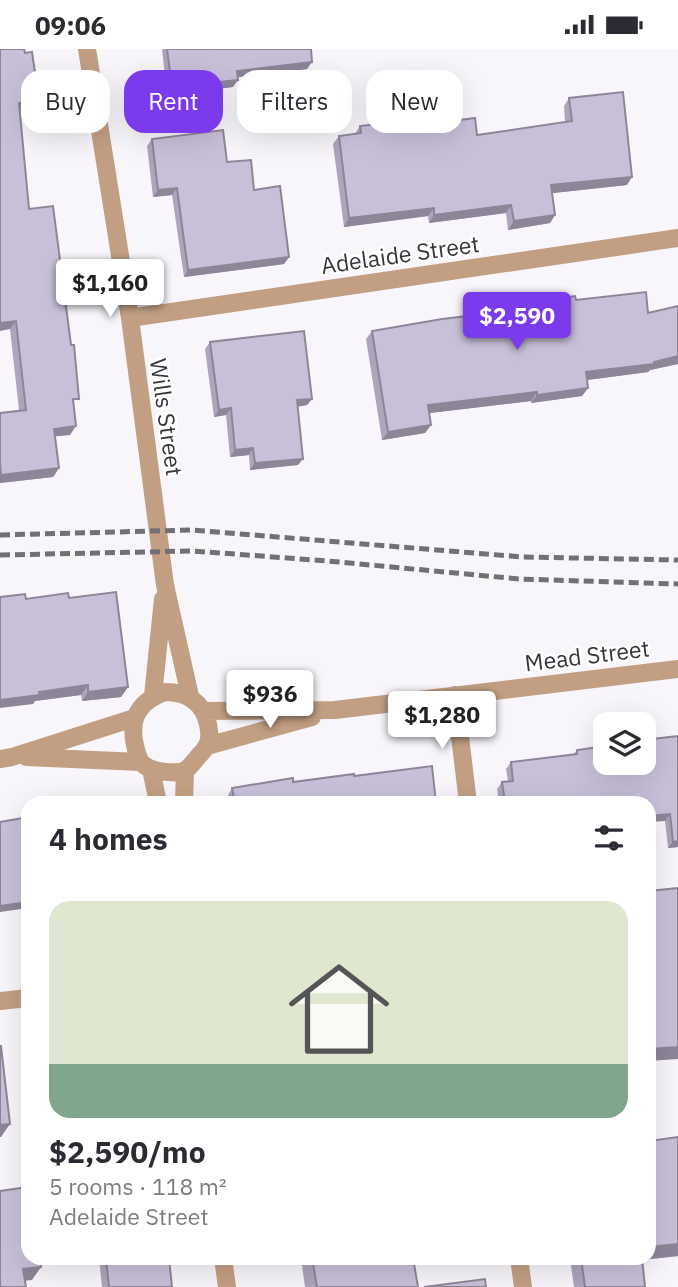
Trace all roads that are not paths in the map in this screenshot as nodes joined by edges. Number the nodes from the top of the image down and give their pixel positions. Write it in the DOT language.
graph roads {
  1 [pos="87,49"];
  2 [pos="678,239"];
  3 [pos="130,318"];
  4 [pos="165,585"];
  5 [pos="678,669"];
  6 [pos="455,695"];
  7 [pos="153,696"];
  8 [pos="190,696"];
  9 [pos="335,710"];
  10 [pos="204,711"];
  11 [pos="134,718"];
  12 [pos="207,746"];
  13 [pos="6,758"];
  14 [pos="146,766"];
  15 [pos="185,770"];
  16 [pos="156,796"];
  17 [pos="184,796"];
  18 [pos="467,796"];
  19 [pos="21,999"];
  20 [pos="0,1001"];
  21 [pos="224,1265"];
  22 [pos="520,1265"];
  23 [pos="227,1287"];
  24 [pos="523,1287"];
  1 -- 3 [label="street, Wills Street"];
  2 -- 3 [label="street, Adelaide Street"];
  3 -- 4 [label="street, Wills Street"];
  4 -- 7 [label="street, Wills Street"];
  4 -- 8 [label="street, Wills Street"];
  5 -- 6 [label="street, Mead Street"];
  6 -- 9 [label="street, Mead Street"];
  6 -- 18 [label="street"];
  7 -- 8 [label="street"];
  7 -- 11 [label="street"];
  8 -- 10 [label="street"];
  9 -- 10 [label="street, Mead Street"];
  9 -- 12 [label="street, Mead Street"];
  10 -- 12 [label="street"];
  11 -- 13 [label="street"];
  11 -- 14 [label="street"];
  12 -- 15 [label="street"];
  13 -- 14 [label="street"];
  14 -- 15 [label="street"];
  14 -- 16 [label="street"];
  15 -- 17 [label="street"];
  19 -- 20 [label="street"];
  21 -- 23 [label="street"];
  22 -- 24 [label="street"];
}
